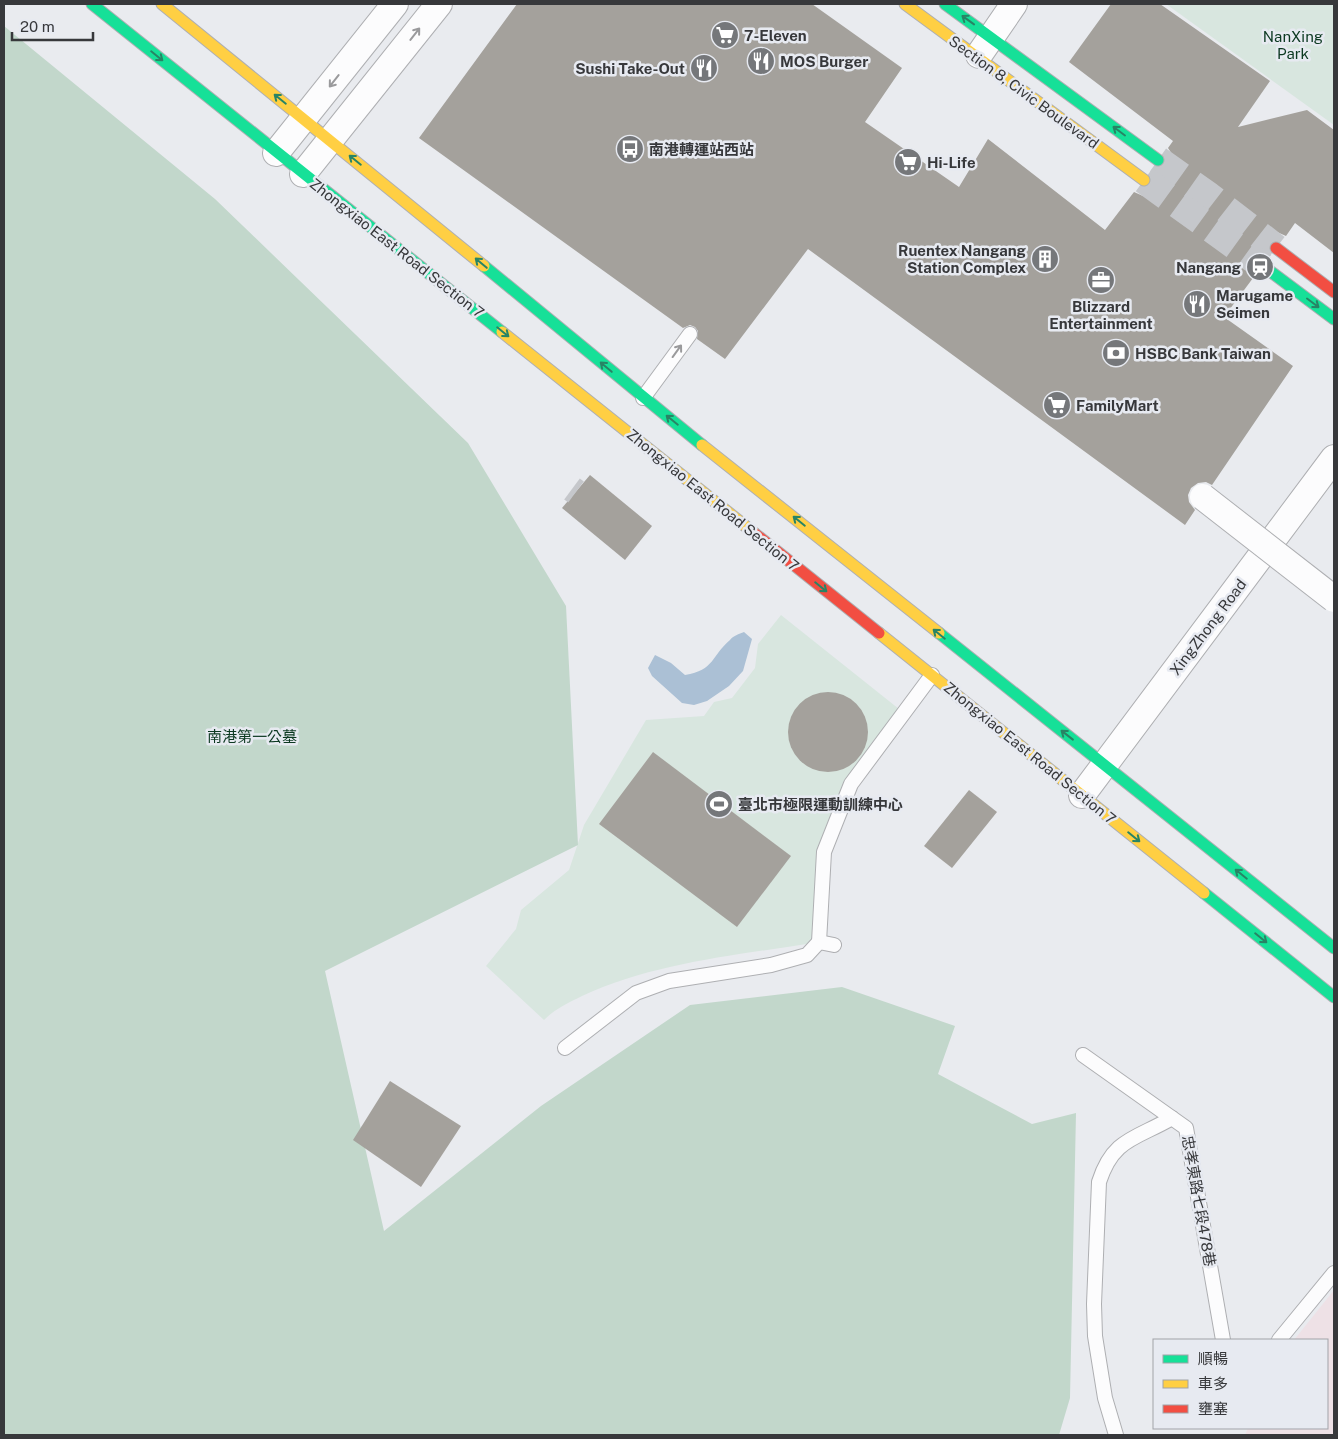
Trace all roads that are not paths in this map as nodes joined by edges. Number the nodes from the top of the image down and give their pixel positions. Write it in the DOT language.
graph roads {
  1 [pos="92,4"];
  2 [pos="162,4"];
  3 [pos="395,4"];
  4 [pos="439,4"];
  5 [pos="905,4"];
  6 [pos="945,4"];
  7 [pos="1014,4"];
  8 [pos="984,47"];
  9 [pos="304,119"];
  10 [pos="331,141"];
  11 [pos="276,153"];
  12 [pos="1158,160"];
  13 [pos="303,174"];
  14 [pos="1144,180"];
  15 [pos="1276,248"];
  16 [pos="1263,266"];
  17 [pos="1334,292"];
  18 [pos="1334,319"];
  19 [pos="690,334"];
  20 [pos="644,398"];
  21 [pos="1334,458"];
  22 [pos="1204,497"];
  23 [pos="1334,600"];
  24 [pos="932,675"];
  25 [pos="1105,765"];
  26 [pos="1082,796"];
  27 [pos="819,942"];
  28 [pos="834,945"];
  29 [pos="1334,948"];
  30 [pos="1334,997"];
  31 [pos="564,1048"];
  32 [pos="1083,1055"];
  33 [pos="1172,1118"];
  34 [pos="1334,1272"];
  35 [pos="1223,1339"];
  36 [pos="1280,1339"];
  37 [pos="1116,1435"];
  1 -- 11 [label="main road, Zhongxiao East Road Section 7, one-way"];
  9 -- 2 [label="main road, one-way"];
  3 -- 9 [label="street, one-way"];
  10 -- 4 [label="street, one-way"];
  5 -- 8 [label="main road, Section 8, Civic Boulevard"];
  8 -- 6 [label="main road, Section 8, Civic Boulevard, one-way"];
  7 -- 8 [label="street"];
  12 -- 8 [label="main road, Section 8, Civic Boulevard, one-way"];
  8 -- 14 [label="main road, Section 8, Civic Boulevard"];
  9 -- 10 [label="main road"];
  9 -- 11 [label="street"];
  10 -- 13 [label="street"];
  20 -- 10 [label="main road, one-way"];
  11 -- 13 [label="main road, Zhongxiao East Road Section 7"];
  13 -- 24 [label="main road, Zhongxiao East Road Section 7, one-way"];
  15 -- 17 [label="main road"];
  16 -- 18 [label="main road, one-way"];
  20 -- 19 [label="lane, one-way"];
  25 -- 20 [label="main road, one-way"];
  21 -- 25 [label="street, XingZhong Road"];
  22 -- 23 [label="street, bridge"];
  24 -- 26 [label="main road, Zhongxiao East Road Section 7"];
  24 -- 27 [label="lane"];
  25 -- 26 [label="street, XingZhong Road"];
  29 -- 25 [label="main road, one-way"];
  26 -- 30 [label="main road, Zhongxiao East Road Section 7, one-way"];
  27 -- 28 [label="lane"];
  27 -- 31 [label="lane"];
  32 -- 33 [label="lane, 忠孝東路七段478巷"];
  33 -- 35 [label="lane, 忠孝東路七段478巷"];
  33 -- 37 [label="lane"];
  34 -- 36 [label="lane"];
}
